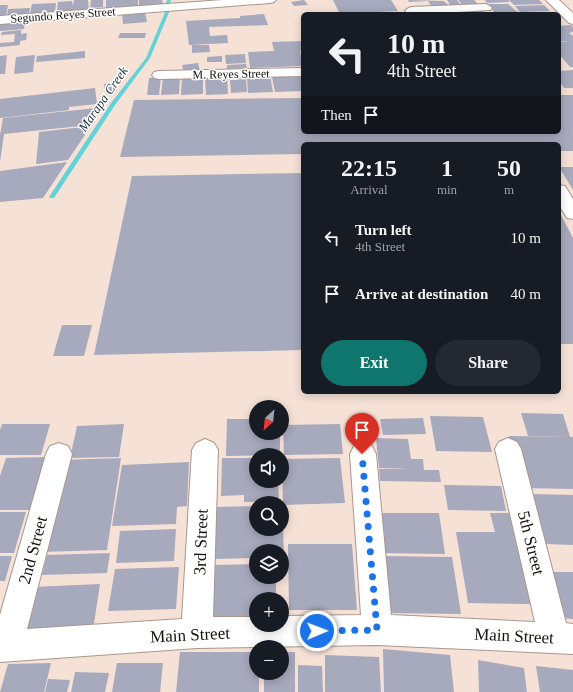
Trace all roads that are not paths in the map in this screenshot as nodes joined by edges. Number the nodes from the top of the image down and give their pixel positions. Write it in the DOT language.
graph roads {
  1 [pos="270,0"];
  2 [pos="405,0"];
  3 [pos="552,0"];
  4 [pos="486,7"];
  5 [pos="412,12"];
  6 [pos="0,20"];
  7 [pos="573,20"];
  8 [pos="301,72"];
  9 [pos="159,75"];
  10 [pos="561,193"];
  11 [pos="573,214"];
  12 [pos="508,449"];
  13 [pos="205,450"];
  14 [pos="59,454"];
  15 [pos="362,454"];
  16 [pos="377,630"];
  17 [pos="197,633"];
  18 [pos="564,638"];
  19 [pos="4,646"];
  1 -- 6 [label="street, Segundo Reyes Street"];
  2 -- 5 [label="street"];
  3 -- 7 [label="street"];
  4 -- 5 [label="street"];
  8 -- 9 [label="street, M. Reyes Street"];
  10 -- 11 [label="street"];
  12 -- 18 [label="street, 5th Street"];
  13 -- 17 [label="street, 3rd Street"];
  14 -- 19 [label="street, 2nd Street"];
  15 -- 16 [label="street"];
  16 -- 17 [label="street, Main Street"];
  16 -- 18 [label="street, Main Street"];
  17 -- 19 [label="street, Main Street"];
}
